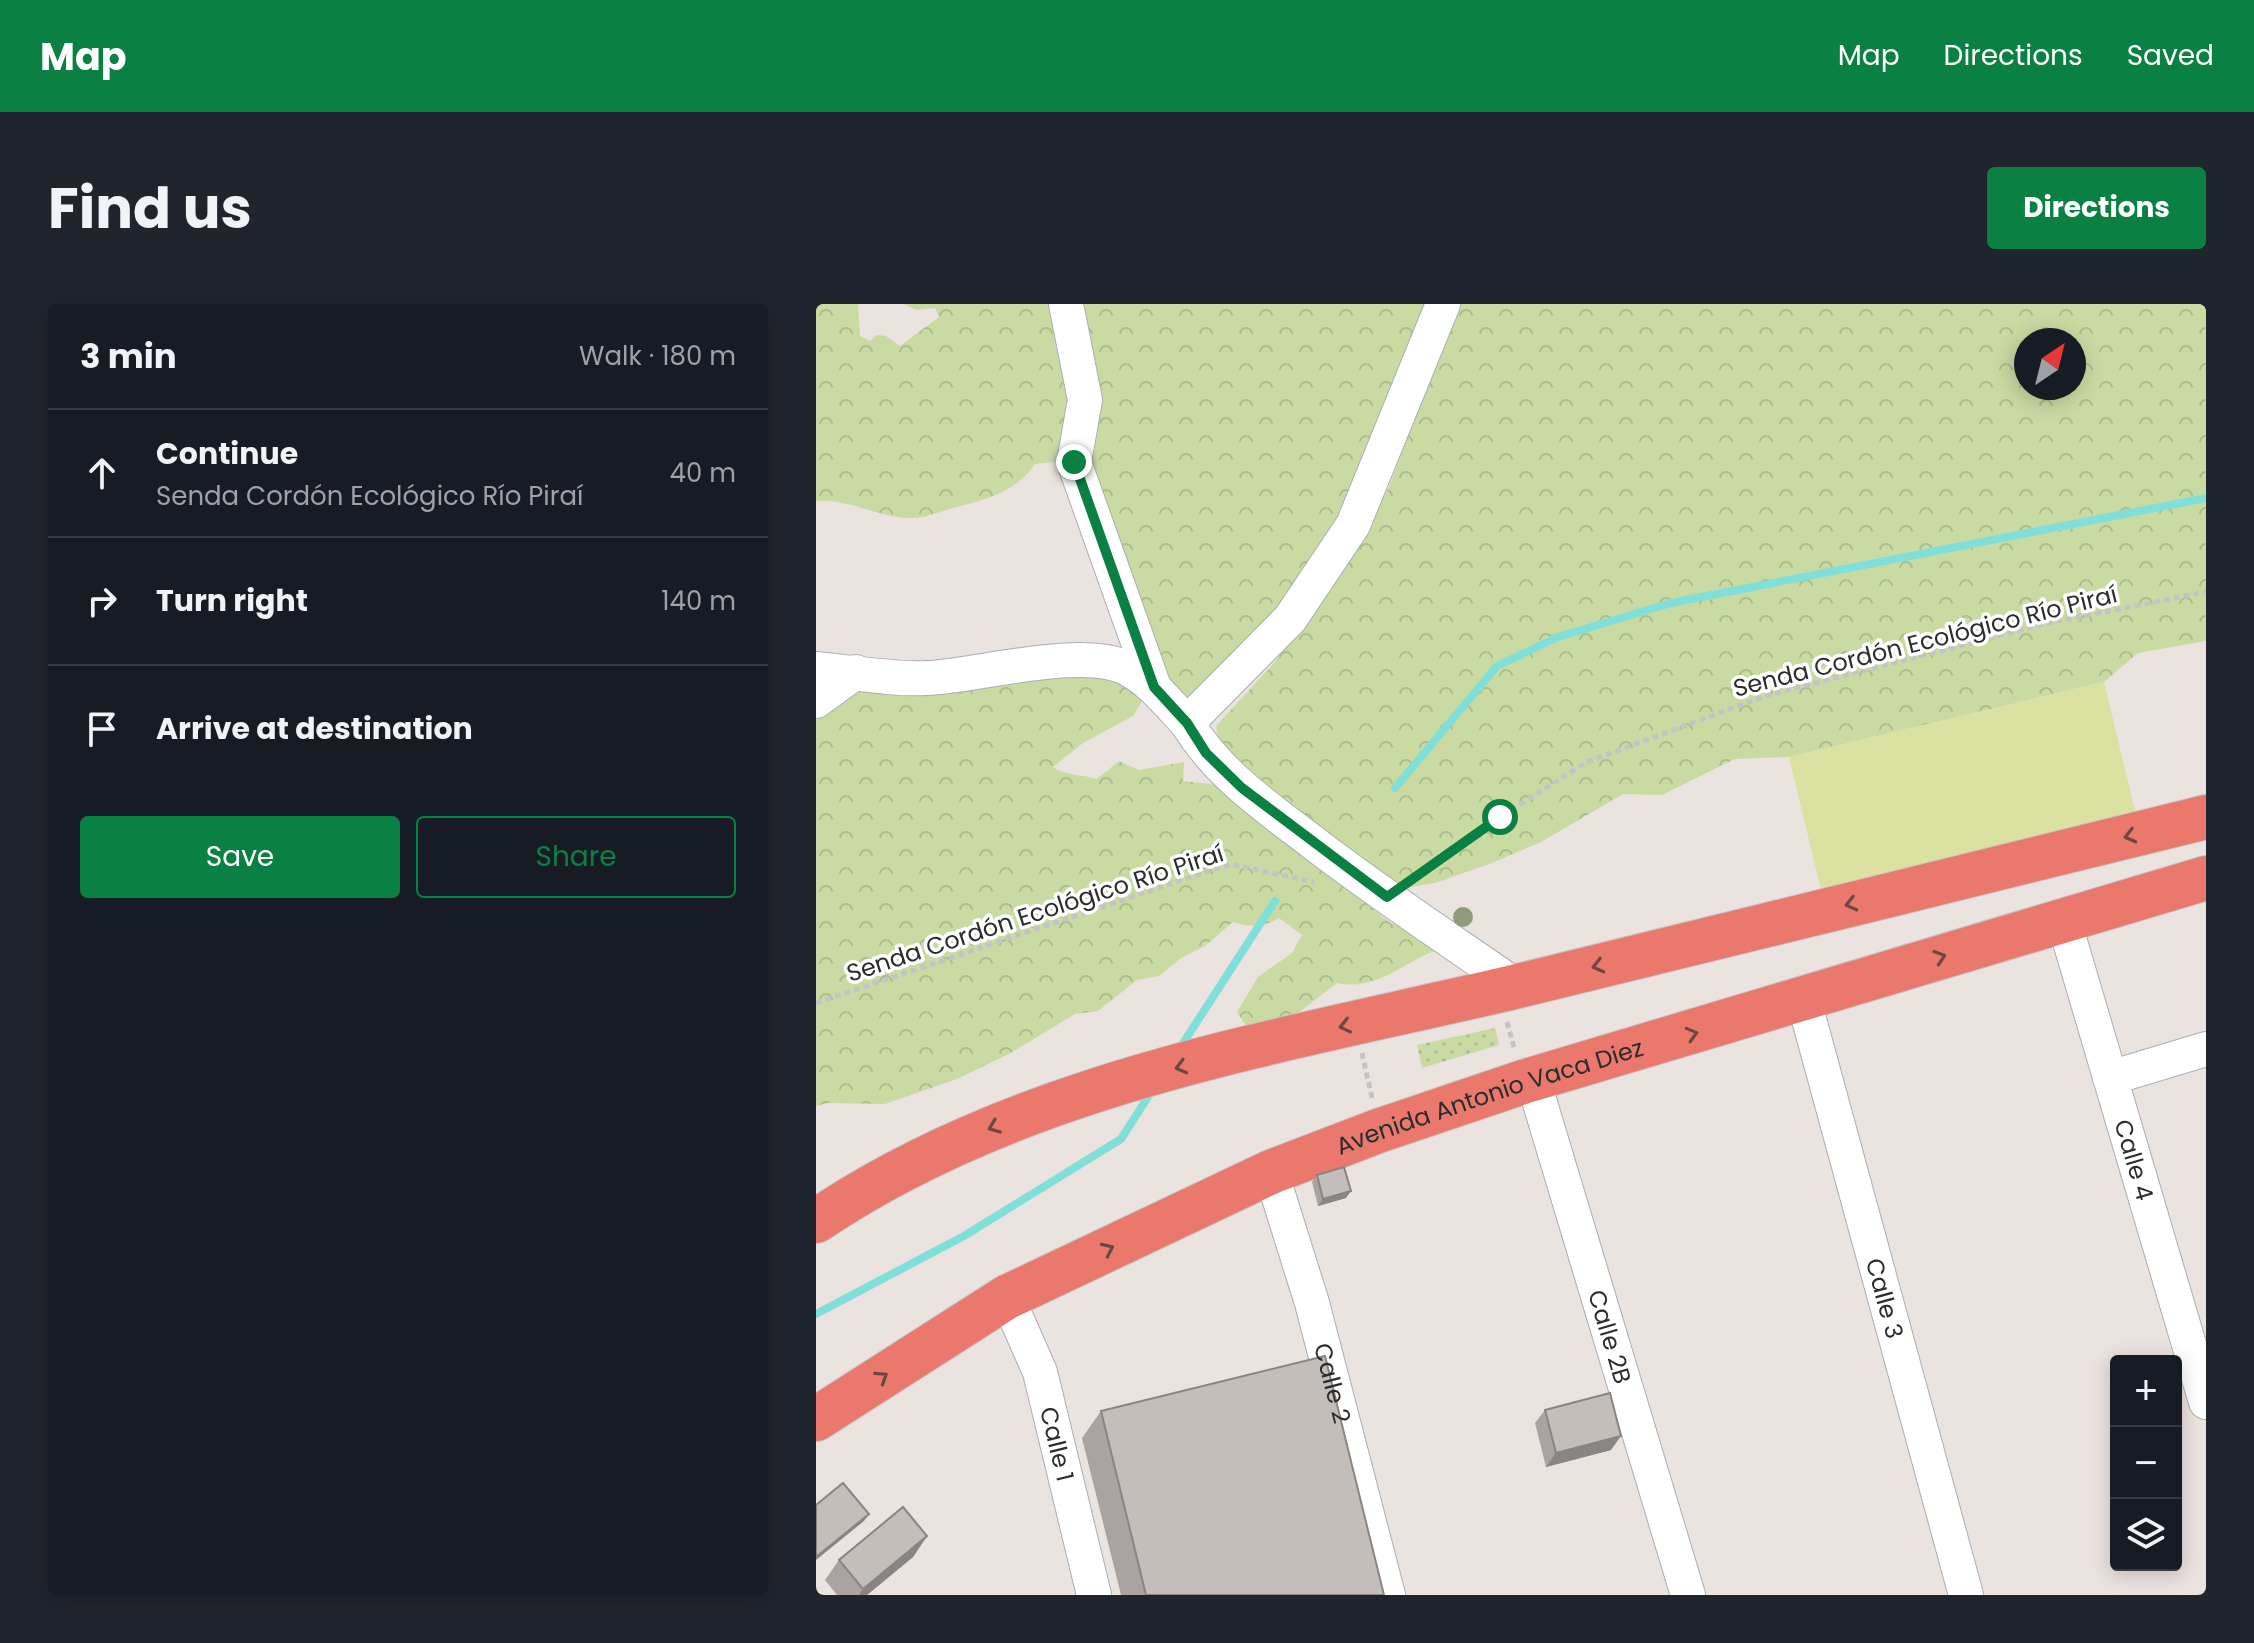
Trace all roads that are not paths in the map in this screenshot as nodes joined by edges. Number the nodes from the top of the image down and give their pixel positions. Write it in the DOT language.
graph roads {
  1 [pos="1066,304"];
  2 [pos="1443,304"];
  3 [pos="816,669"];
  4 [pos="856,672"];
  5 [pos="1154,687"];
  6 [pos="816,701"];
  7 [pos="1187,723"];
  8 [pos="2206,817"];
  9 [pos="2206,878"];
  10 [pos="2063,918"];
  11 [pos="1507,988"];
  12 [pos="1804,1001"];
  13 [pos="2206,1049"];
  14 [pos="2110,1078"];
  15 [pos="1528,1081"];
  16 [pos="1271,1172"];
  17 [pos="816,1221"];
  18 [pos="1007,1297"];
  19 [pos="2195,1326"];
  20 [pos="2206,1402"];
  21 [pos="816,1419"];
  22 [pos="1094,1595"];
  23 [pos="1388,1595"];
  24 [pos="1688,1595"];
  25 [pos="1966,1595"];
  1 -- 5 [label="street"];
  2 -- 7 [label="street"];
  3 -- 4 [label="street"];
  4 -- 5 [label="street"];
  4 -- 6 [label="street"];
  5 -- 7 [label="street"];
  7 -- 11 [label="street"];
  8 -- 11 [label="highway, one-way"];
  9 -- 10 [label="highway, Avenida Antonio Vaca Diez"];
  12 -- 10 [label="highway, Avenida Antonio Vaca Diez, one-way"];
  10 -- 14 [label="street, Calle 4"];
  11 -- 17 [label="highway, one-way"];
  15 -- 12 [label="highway, Avenida Antonio Vaca Diez, one-way"];
  12 -- 25 [label="street, Calle 3"];
  13 -- 14 [label="street"];
  14 -- 19 [label="street, Calle 4"];
  15 -- 16 [label="highway, Avenida Antonio Vaca Diez"];
  15 -- 24 [label="street, Calle 2B"];
  18 -- 16 [label="highway, Avenida Antonio Vaca Diez, one-way"];
  16 -- 23 [label="street, Calle 2"];
  21 -- 18 [label="highway, Avenida Antonio Vaca Diez, one-way"];
  18 -- 22 [label="street, Calle 1"];
  19 -- 20 [label="street, Calle 4"];
}
